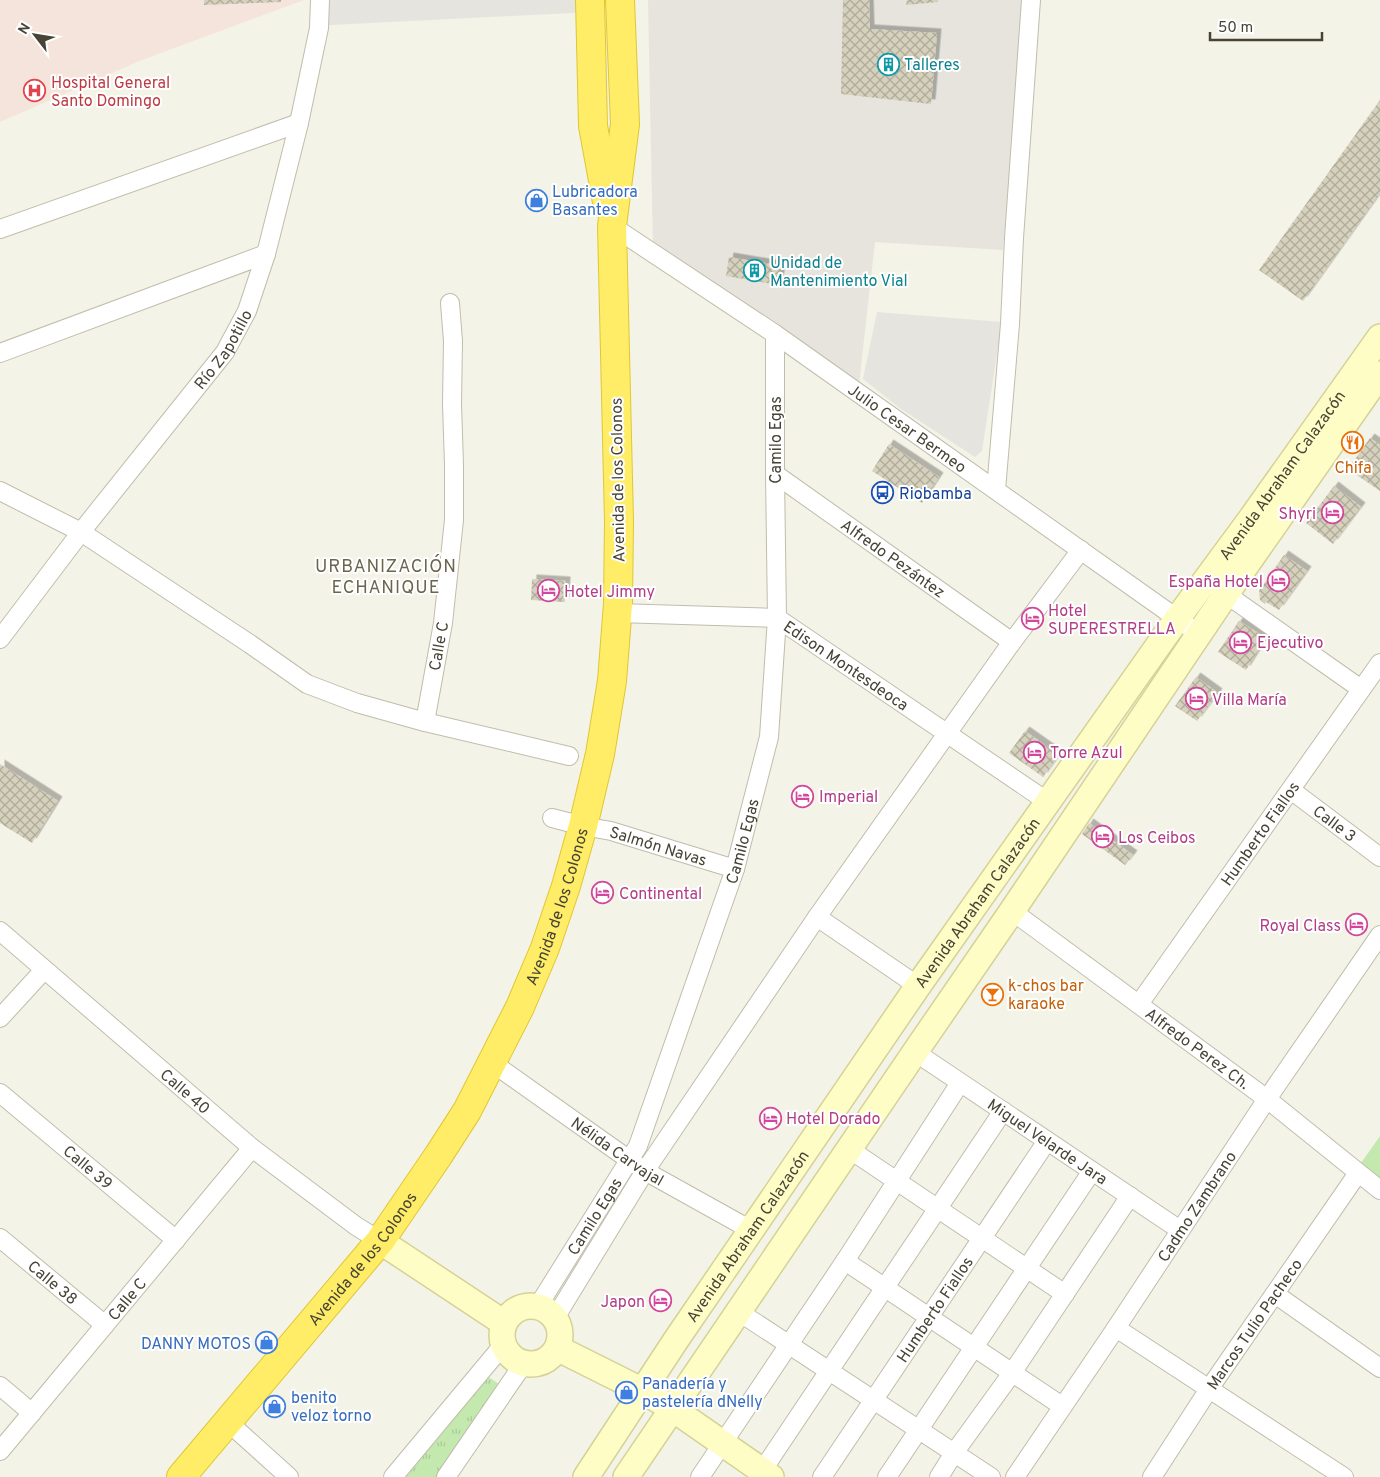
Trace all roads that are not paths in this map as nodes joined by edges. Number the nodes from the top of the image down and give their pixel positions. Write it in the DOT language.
graph roads {
  1 [pos="320,0"];
  2 [pos="590,0"];
  3 [pos="620,0"];
  4 [pos="1031,0"];
  5 [pos="299,123"];
  6 [pos="612,226"];
  7 [pos="0,229"];
  8 [pos="266,254"];
  9 [pos="450,303"];
  10 [pos="774,334"];
  11 [pos="1380,337"];
  12 [pos="0,352"];
  13 [pos="1380,374"];
  14 [pos="775,474"];
  15 [pos="996,490"];
  16 [pos="0,491"];
  17 [pos="82,532"];
  18 [pos="1081,550"];
  19 [pos="1216,587"];
  20 [pos="618,613"];
  21 [pos="777,618"];
  22 [pos="1178,619"];
  23 [pos="1199,634"];
  24 [pos="0,639"];
  25 [pos="1012,642"];
  26 [pos="1380,663"];
  27 [pos="1361,689"];
  28 [pos="425,722"];
  29 [pos="947,733"];
  30 [pos="569,756"];
  31 [pos="1291,790"];
  32 [pos="1048,802"];
  33 [pos="552,818"];
  34 [pos="583,826"];
  35 [pos="1380,857"];
  36 [pos="735,869"];
  37 [pos="1012,911"];
  38 [pos="817,917"];
  39 [pos="0,931"];
  40 [pos="1380,935"];
  41 [pos="44,970"];
  42 [pos="918,986"];
  43 [pos="1140,1004"];
  44 [pos="0,1018"];
  45 [pos="915,1052"];
  46 [pos="491,1062"];
  47 [pos="960,1083"];
  48 [pos="0,1093"];
  49 [pos="1267,1099"];
  50 [pos="1002,1111"];
  51 [pos="1047,1141"];
  52 [pos="252,1148"];
  53 [pos="849,1149"];
  54 [pos="630,1160"];
  55 [pos="645,1171"];
  56 [pos="1092,1171"];
  57 [pos="1358,1173"];
  58 [pos="896,1181"];
  59 [pos="1380,1190"];
  60 [pos="1130,1196"];
  61 [pos="937,1209"];
  62 [pos="751,1230"];
  63 [pos="1180,1230"];
  64 [pos="0,1238"];
  65 [pos="982,1238"];
  66 [pos="176,1240"];
  67 [pos="380,1242"];
  68 [pos="845,1261"];
  69 [pos="1027,1269"];
  70 [pos="885,1287"];
  71 [pos="1064,1294"];
  72 [pos="1275,1294"];
  73 [pos="546,1312"];
  74 [pos="739,1312"];
  75 [pos="929,1317"];
  76 [pos="105,1325"];
  77 [pos="1116,1328"];
  78 [pos="504,1334"];
  79 [pos="789,1345"];
  80 [pos="974,1347"];
  81 [pos="557,1348"];
  82 [pos="524,1364"];
  83 [pos="1380,1368"];
  84 [pos="829,1370"];
  85 [pos="1012,1373"];
  86 [pos="0,1386"];
  87 [pos="1209,1389"];
  88 [pos="643,1391"];
  89 [pos="874,1400"];
  90 [pos="1062,1406"];
  91 [pos="673,1409"];
  92 [pos="32,1413"];
  93 [pos="228,1422"];
  94 [pos="919,1430"];
  95 [pos="723,1444"];
  96 [pos="0,1452"];
  97 [pos="954,1453"];
  98 [pos="764,1475"];
  99 [pos="181,1477"];
  100 [pos="289,1477"];
  101 [pos="394,1477"];
  102 [pos="446,1477"];
  103 [pos="586,1477"];
  104 [pos="626,1477"];
  105 [pos="700,1477"];
  106 [pos="822,1477"];
  107 [pos="887,1477"];
  108 [pos="939,1477"];
  109 [pos="992,1477"];
  110 [pos="1015,1477"];
  111 [pos="1152,1477"];
  112 [pos="1344,1477"];
  1 -- 5 [label="street, Río Zapotillo"];
  2 -- 6 [label="highway, Avenida de los Colonos"];
  3 -- 6 [label="highway, Avenida de los Colonos"];
  4 -- 15 [label="street"];
  5 -- 7 [label="street"];
  5 -- 8 [label="street, Río Zapotillo"];
  6 -- 10 [label="street, Julio Cesar Bermeo"];
  6 -- 20 [label="highway, Avenida de los Colonos"];
  8 -- 12 [label="street"];
  8 -- 17 [label="street, Río Zapotillo"];
  9 -- 28 [label="street, Calle C"];
  10 -- 14 [label="street, Camilo Egas"];
  10 -- 15 [label="street, Julio Cesar Bermeo"];
  11 -- 19 [label="main road, Avenida Abraham Calazacón"];
  13 -- 19 [label="main road, Avenida Abraham Calazacón"];
  14 -- 21 [label="street, Camilo Egas"];
  14 -- 25 [label="street, Alfredo Pezántez"];
  15 -- 18 [label="street, Julio Cesar Bermeo"];
  16 -- 17 [label="street"];
  17 -- 24 [label="street, Río Zapotillo"];
  17 -- 28 [label="street"];
  18 -- 22 [label="street, Julio Cesar Bermeo"];
  18 -- 25 [label="street, Camilo Egas"];
  19 -- 22 [label="main road, Avenida Abraham Calazacón"];
  19 -- 23 [label="main road, Avenida Abraham Calazacón"];
  19 -- 27 [label="street"];
  20 -- 21 [label="street, Edison Montesdeoca"];
  20 -- 34 [label="highway, Avenida de los Colonos"];
  21 -- 29 [label="street, Edison Montesdeoca"];
  21 -- 36 [label="street, Camilo Egas"];
  22 -- 23 [label="street, Julio Cesar Bermeo"];
  22 -- 32 [label="main road, Avenida Abraham Calazacón"];
  23 -- 37 [label="main road, Avenida Abraham Calazacón"];
  25 -- 29 [label="street, Camilo Egas"];
  26 -- 27 [label="street, Humberto Fiallos"];
  27 -- 31 [label="street, Humberto Fiallos"];
  28 -- 30 [label="street"];
  29 -- 32 [label="street, Edison Montesdeoca"];
  29 -- 38 [label="street, Camilo Egas"];
  31 -- 35 [label="street, Calle 3"];
  31 -- 43 [label="street, Humberto Fiallos"];
  32 -- 42 [label="main road, Avenida Abraham Calazacón"];
  33 -- 34 [label="street, Salmón Navas"];
  34 -- 36 [label="street, Salmón Navas"];
  34 -- 46 [label="highway, Avenida de los Colonos"];
  36 -- 54 [label="street, Camilo Egas"];
  37 -- 43 [label="street, Alfredo Perez Ch."];
  37 -- 45 [label="main road, Avenida Abraham Calazacón"];
  38 -- 42 [label="street"];
  38 -- 55 [label="street, Camilo Egas"];
  39 -- 41 [label="street, Calle 40"];
  40 -- 49 [label="street, Cadmo Zambrano"];
  41 -- 44 [label="street"];
  41 -- 52 [label="street, Calle 40"];
  42 -- 62 [label="main road, Avenida Abraham Calazacón"];
  43 -- 49 [label="street, Alfredo Perez Ch."];
  45 -- 47 [label="street, Miguel Velarde Jara"];
  45 -- 53 [label="main road, Avenida Abraham Calazacón"];
  46 -- 54 [label="street, Nélida Carvajal"];
  46 -- 67 [label="highway, Avenida de los Colonos"];
  47 -- 50 [label="street, Miguel Velarde Jara"];
  47 -- 58 [label="street"];
  48 -- 66 [label="street, Calle 39"];
  49 -- 57 [label="street, Alfredo Perez Ch."];
  49 -- 63 [label="street, Cadmo Zambrano"];
  50 -- 51 [label="street, Miguel Velarde Jara"];
  50 -- 61 [label="street"];
  51 -- 56 [label="street, Miguel Velarde Jara"];
  51 -- 65 [label="street, Humberto Fiallos"];
  52 -- 66 [label="street, Calle C"];
  52 -- 67 [label="street, Calle 40"];
  53 -- 58 [label="street"];
  53 -- 74 [label="main road, Avenida Abraham Calazacón"];
  54 -- 55 [label="street, Nélida Carvajal"];
  54 -- 73 [label="street, Camilo Egas"];
  55 -- 62 [label="street, Nélida Carvajal"];
  55 -- 73 [label="street, Camilo Egas"];
  56 -- 60 [label="street, Miguel Velarde Jara"];
  56 -- 69 [label="street"];
  57 -- 59 [label="street, Alfredo Perez Ch."];
  57 -- 72 [label="street, Marcos Tulio Pacheco"];
  58 -- 61 [label="street"];
  58 -- 68 [label="street"];
  60 -- 63 [label="street, Miguel Velarde Jara"];
  60 -- 71 [label="street"];
  61 -- 65 [label="street"];
  61 -- 70 [label="street"];
  62 -- 88 [label="main road, Avenida Abraham Calazacón"];
  63 -- 77 [label="street, Cadmo Zambrano"];
  64 -- 76 [label="street, Calle 38"];
  65 -- 69 [label="street"];
  65 -- 75 [label="street, Humberto Fiallos"];
  66 -- 76 [label="street, Calle C"];
  67 -- 78 [label="main road"];
  67 -- 93 [label="highway, Avenida de los Colonos"];
  68 -- 70 [label="street"];
  68 -- 79 [label="street"];
  69 -- 71 [label="street"];
  69 -- 80 [label="street"];
  70 -- 75 [label="street"];
  70 -- 84 [label="street"];
  71 -- 85 [label="street"];
  72 -- 83 [label="street"];
  72 -- 87 [label="street, Marcos Tulio Pacheco"];
  73 -- 78 [label="main road"];
  73 -- 81 [label="main road"];
  74 -- 79 [label="street"];
  74 -- 91 [label="main road, Avenida Abraham Calazacón"];
  75 -- 80 [label="street"];
  75 -- 89 [label="street, Humberto Fiallos"];
  76 -- 92 [label="street, Calle C"];
  77 -- 87 [label="street"];
  77 -- 90 [label="street, Cadmo Zambrano"];
  78 -- 82 [label="main road"];
  78 -- 101 [label="street"];
  79 -- 84 [label="street"];
  79 -- 95 [label="street"];
  80 -- 85 [label="street"];
  80 -- 94 [label="street"];
  81 -- 82 [label="main road"];
  81 -- 88 [label="main road"];
  82 -- 102 [label="street"];
  84 -- 89 [label="street"];
  84 -- 98 [label="street"];
  85 -- 90 [label="street"];
  85 -- 97 [label="street"];
  86 -- 92 [label="street"];
  87 -- 111 [label="street, Marcos Tulio Pacheco"];
  87 -- 112 [label="street"];
  88 -- 91 [label="main road"];
  88 -- 103 [label="main road, Avenida Abraham Calazacón"];
  89 -- 94 [label="street"];
  89 -- 106 [label="street, Humberto Fiallos"];
  90 -- 110 [label="street, Cadmo Zambrano"];
  91 -- 95 [label="main road"];
  91 -- 104 [label="main road, Avenida Abraham Calazacón"];
  92 -- 96 [label="street, Calle C"];
  93 -- 99 [label="highway, Avenida de los Colonos"];
  93 -- 100 [label="street"];
  94 -- 97 [label="street"];
  94 -- 107 [label="street"];
  95 -- 98 [label="main road"];
  95 -- 105 [label="street"];
  97 -- 108 [label="street"];
  97 -- 109 [label="street"];
}
